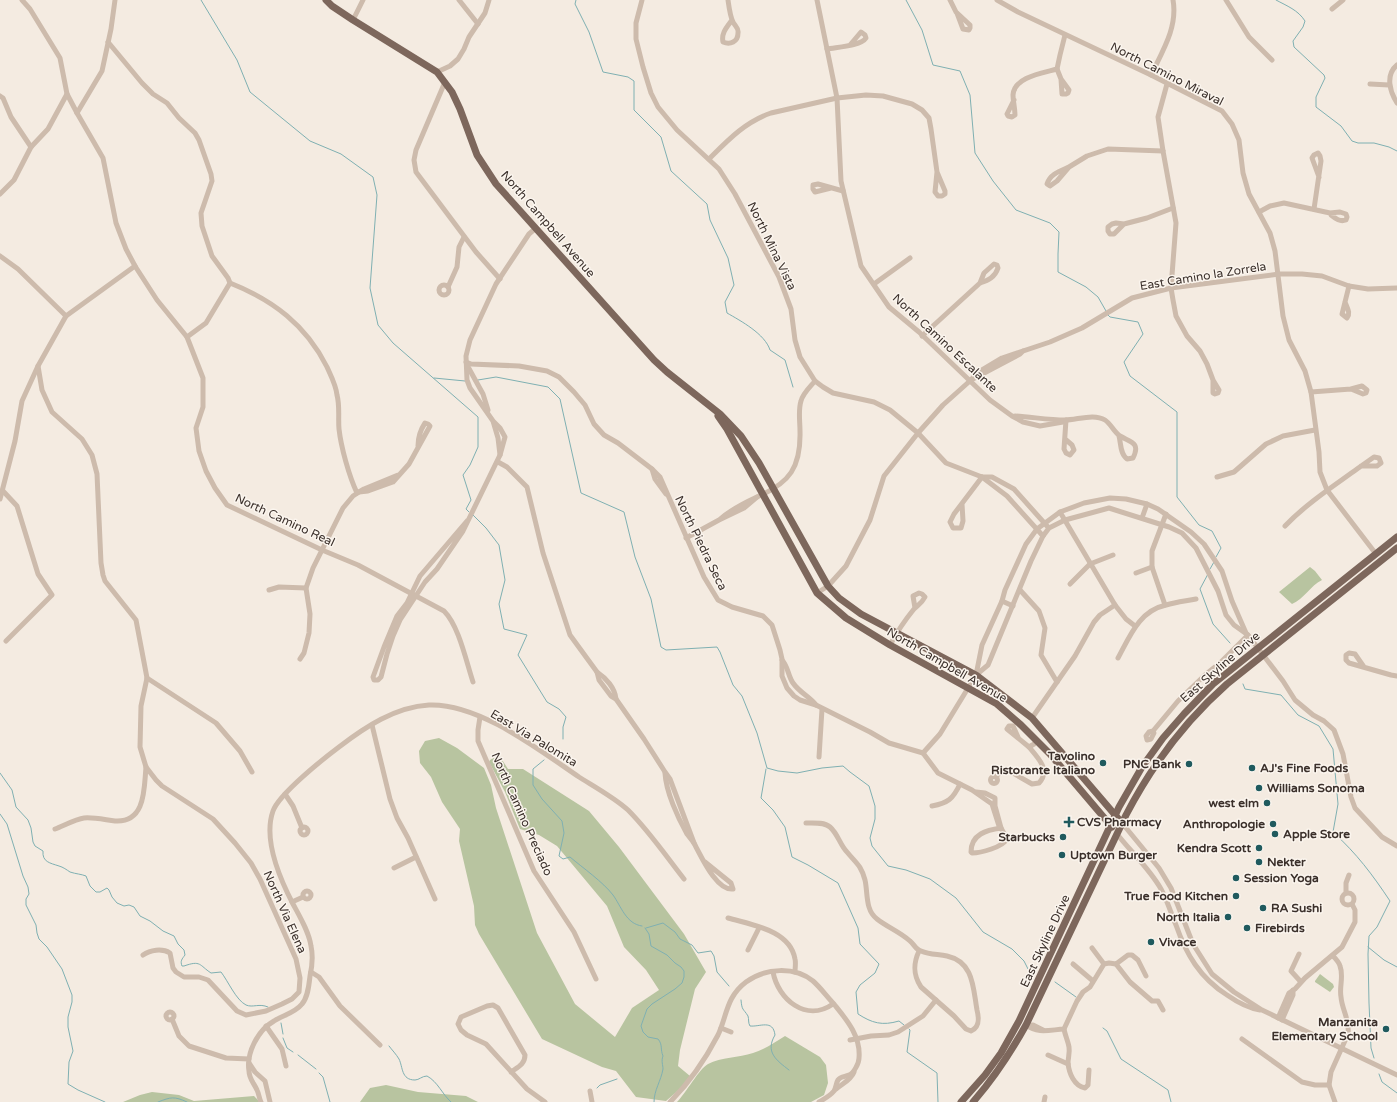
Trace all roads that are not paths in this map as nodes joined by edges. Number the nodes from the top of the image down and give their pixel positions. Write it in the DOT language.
graph roads {
  1 [pos="22,0"];
  2 [pos="115,0"];
  3 [pos="326,0"];
  4 [pos="363,0"];
  5 [pos="459,0"];
  6 [pos="488,0"];
  7 [pos="642,0"];
  8 [pos="728,0"];
  9 [pos="817,0"];
  10 [pos="950,0"];
  11 [pos="997,0"];
  12 [pos="1173,0"];
  13 [pos="1226,0"];
  14 [pos="1343,0"];
  15 [pos="1332,9"];
  16 [pos="957,13"];
  17 [pos="353,20"];
  18 [pos="732,20"];
  19 [pos="478,24"];
  20 [pos="1066,35"];
  21 [pos="108,42"];
  22 [pos="850,45"];
  23 [pos="827,49"];
  24 [pos="1272,60"];
  25 [pos="1397,66"];
  26 [pos="1057,69"];
  27 [pos="437,72"];
  28 [pos="1151,75"];
  29 [pos="1061,79"];
  30 [pos="445,82"];
  31 [pos="1167,84"];
  32 [pos="1370,84"];
  33 [pos="1389,84"];
  34 [pos="67,94"];
  35 [pos="0,96"];
  36 [pos="837,98"];
  37 [pos="1014,100"];
  38 [pos="1397,103"];
  39 [pos="77,114"];
  40 [pos="31,147"];
  41 [pos="1162,151"];
  42 [pos="709,159"];
  43 [pos="1068,167"];
  44 [pos="937,172"];
  45 [pos="1319,177"];
  46 [pos="831,188"];
  47 [pos="842,191"];
  48 [pos="0,194"];
  49 [pos="1173,208"];
  50 [pos="1314,209"];
  51 [pos="1258,212"];
  52 [pos="1330,213"];
  53 [pos="1124,224"];
  54 [pos="536,228"];
  55 [pos="464,237"];
  56 [pos="0,256"];
  57 [pos="910,258"];
  58 [pos="135,266"];
  59 [pos="1279,274"];
  60 [pos="500,279"];
  61 [pos="230,283"];
  62 [pos="980,283"];
  63 [pos="874,284"];
  64 [pos="1349,286"];
  65 [pos="448,287"];
  66 [pos="1171,288"];
  67 [pos="1397,288"];
  68 [pos="1345,302"];
  69 [pos="66,316"];
  70 [pos="922,336"];
  71 [pos="187,337"];
  72 [pos="466,362"];
  73 [pos="38,366"];
  74 [pos="815,380"];
  75 [pos="971,380"];
  76 [pos="1212,380"];
  77 [pos="1351,389"];
  78 [pos="1311,392"];
  79 [pos="716,411"];
  80 [pos="488,412"];
  81 [pos="1066,420"];
  82 [pos="1316,430"];
  83 [pos="918,433"];
  84 [pos="1119,436"];
  85 [pos="1065,439"];
  86 [pos="418,446"];
  87 [pos="498,462"];
  88 [pos="1361,466"];
  89 [pos="1217,476"];
  90 [pos="982,477"];
  91 [pos="773,489"];
  92 [pos="1327,490"];
  93 [pos="3,491"];
  94 [pos="358,493"];
  95 [pos="760,496"];
  96 [pos="1110,498"];
  97 [pos="0,499"];
  98 [pos="962,504"];
  99 [pos="1147,504"];
  100 [pos="1109,508"];
  101 [pos="1060,512"];
  102 [pos="1166,514"];
  103 [pos="1142,518"];
  104 [pos="1065,520"];
  105 [pos="467,521"];
  106 [pos="1045,523"];
  107 [pos="1162,524"];
  108 [pos="1285,526"];
  109 [pos="1049,528"];
  110 [pos="1036,529"];
  111 [pos="1043,536"];
  112 [pos="1397,537"];
  113 [pos="686,538"];
  114 [pos="1397,548"];
  115 [pos="322,550"];
  116 [pos="1376,554"];
  117 [pos="1113,555"];
  118 [pos="1090,564"];
  119 [pos="1152,567"];
  120 [pos="1136,573"];
  121 [pos="1351,574"];
  122 [pos="1070,584"];
  123 [pos="828,586"];
  124 [pos="306,588"];
  125 [pos="1228,588"];
  126 [pos="269,590"];
  127 [pos="1020,590"];
  128 [pos="1218,591"];
  129 [pos="817,592"];
  130 [pos="414,594"];
  131 [pos="1196,599"];
  132 [pos="1002,601"];
  133 [pos="1115,604"];
  134 [pos="1164,605"];
  135 [pos="1013,606"];
  136 [pos="915,608"];
  137 [pos="1317,612"];
  138 [pos="1135,626"];
  139 [pos="897,632"];
  140 [pos="1247,634"];
  141 [pos="6,641"];
  142 [pos="890,645"];
  143 [pos="1258,648"];
  144 [pos="1263,656"];
  145 [pos="1118,658"];
  146 [pos="300,659"];
  147 [pos="1238,664"];
  148 [pos="1364,667"];
  149 [pos="976,675"];
  150 [pos="1397,676"];
  151 [pos="147,678"];
  152 [pos="473,682"];
  153 [pos="1057,682"];
  154 [pos="968,688"];
  155 [pos="822,709"];
  156 [pos="480,717"];
  157 [pos="1032,718"];
  158 [pos="1192,718"];
  159 [pos="372,725"];
  160 [pos="1153,731"];
  161 [pos="1018,737"];
  162 [pos="1036,741"];
  163 [pos="1029,747"];
  164 [pos="923,753"];
  165 [pos="820,757"];
  166 [pos="146,767"];
  167 [pos="252,772"];
  168 [pos="996,777"];
  169 [pos="960,784"];
  170 [pos="285,794"];
  171 [pos="932,806"];
  172 [pos="1115,816"];
  173 [pos="806,823"];
  174 [pos="1122,823"];
  175 [pos="1110,825"];
  176 [pos="302,828"];
  177 [pos="1001,828"];
  178 [pos="55,829"];
  179 [pos="1117,834"];
  180 [pos="1397,846"];
  181 [pos="416,857"];
  182 [pos="705,862"];
  183 [pos="394,868"];
  184 [pos="1349,875"];
  185 [pos="684,879"];
  186 [pos="1346,893"];
  187 [pos="303,897"];
  188 [pos="435,899"];
  189 [pos="292,902"];
  190 [pos="1352,904"];
  191 [pos="1068,916"];
  192 [pos="728,918"];
  193 [pos="759,928"];
  194 [pos="1092,948"];
  195 [pos="748,950"];
  196 [pos="919,951"];
  197 [pos="1299,954"];
  198 [pos="143,955"];
  199 [pos="1333,956"];
  200 [pos="1073,964"];
  201 [pos="1104,964"];
  202 [pos="1116,964"];
  203 [pos="311,972"];
  204 [pos="773,972"];
  205 [pos="795,972"];
  206 [pos="1146,976"];
  207 [pos="596,979"];
  208 [pos="1047,981"];
  209 [pos="1093,981"];
  210 [pos="1301,982"];
  211 [pos="936,1000"];
  212 [pos="833,1004"];
  213 [pos="1163,1010"];
  214 [pos="1262,1010"];
  215 [pos="1280,1019"];
  216 [pos="172,1020"];
  217 [pos="1019,1021"];
  218 [pos="1026,1025"];
  219 [pos="266,1026"];
  220 [pos="721,1028"];
  221 [pos="1064,1029"];
  222 [pos="731,1032"];
  223 [pos="856,1038"];
  224 [pos="1242,1039"];
  225 [pos="850,1040"];
  226 [pos="380,1045"];
  227 [pos="1341,1048"];
  228 [pos="1048,1056"];
  229 [pos="249,1061"];
  230 [pos="1068,1064"];
  231 [pos="286,1066"];
  232 [pos="855,1069"];
  233 [pos="1089,1070"];
  234 [pos="511,1072"];
  235 [pos="1397,1075"];
  236 [pos="1329,1085"];
  237 [pos="590,1091"];
  238 [pos="833,1092"];
  239 [pos="261,1102"];
  240 [pos="270,1102"];
  241 [pos="544,1102"];
  242 [pos="592,1102"];
  243 [pos="670,1102"];
  244 [pos="819,1102"];
  245 [pos="961,1102"];
  246 [pos="973,1102"];
  247 [pos="1335,1102"];
  1 -- 34 [label="street, North Camino Real"];
  2 -- 21 [label="street"];
  3 -- 17 [label="main road, North Campbell Avenue"];
  4 -- 17 [label="street"];
  5 -- 19 [label="street"];
  6 -- 19 [label="street"];
  7 -- 42 [label="street, North Mina Vista"];
  8 -- 18 [label="street"];
  9 -- 23 [label="street, North Camino Escalante"];
  10 -- 16 [label="street"];
  11 -- 20 [label="street, North Camino Miraval"];
  12 -- 28 [label="street"];
  13 -- 24 [label="street"];
  14 -- 15 [label="street"];
  17 -- 27 [label="main road, North Campbell Avenue"];
  19 -- 27 [label="street"];
  20 -- 26 [label="street"];
  20 -- 28 [label="street, North Camino Miraval"];
  21 -- 39 [label="street"];
  21 -- 61 [label="street"];
  22 -- 23 [label="street"];
  23 -- 36 [label="street, North Camino Escalante"];
  25 -- 33 [label="street"];
  26 -- 29 [label="street"];
  26 -- 37 [label="street"];
  27 -- 30 [label="main road, North Campbell Avenue"];
  28 -- 31 [label="street, North Camino Miraval"];
  30 -- 54 [label="main road, North Campbell Avenue"];
  30 -- 55 [label="street"];
  31 -- 41 [label="street"];
  31 -- 51 [label="street, North Camino Miraval"];
  32 -- 33 [label="street"];
  33 -- 38 [label="street"];
  34 -- 39 [label="street, North Camino Real"];
  34 -- 40 [label="street"];
  35 -- 40 [label="street"];
  36 -- 42 [label="street"];
  36 -- 44 [label="street"];
  36 -- 47 [label="street, North Camino Escalante"];
  39 -- 58 [label="street, North Camino Real"];
  40 -- 48 [label="street"];
  41 -- 43 [label="street"];
  41 -- 49 [label="street"];
  42 -- 74 [label="street, North Mina Vista"];
  45 -- 50 [label="street"];
  46 -- 47 [label="street"];
  47 -- 63 [label="street, North Camino Escalante"];
  49 -- 53 [label="street"];
  49 -- 66 [label="street"];
  50 -- 51 [label="street"];
  50 -- 52 [label="street"];
  51 -- 59 [label="street, North Camino Miraval"];
  54 -- 60 [label="street"];
  54 -- 79 [label="main road, North Campbell Avenue"];
  55 -- 60 [label="street"];
  55 -- 65 [label="street"];
  56 -- 69 [label="street"];
  57 -- 63 [label="street"];
  58 -- 69 [label="street"];
  58 -- 71 [label="street, North Camino Real"];
  59 -- 64 [label="street, East Camino la Zorrela"];
  59 -- 66 [label="street, East Camino la Zorrela"];
  59 -- 78 [label="street, North Camino Miraval"];
  60 -- 72 [label="street"];
  61 -- 71 [label="street"];
  61 -- 94 [label="street"];
  62 -- 70 [label="street"];
  63 -- 70 [label="street, North Camino Escalante"];
  64 -- 67 [label="street, East Camino la Zorrela"];
  64 -- 68 [label="street"];
  66 -- 75 [label="street, East Camino la Zorrela"];
  66 -- 76 [label="street"];
  69 -- 73 [label="street"];
  70 -- 75 [label="street, North Camino Escalante"];
  71 -- 115 [label="street, North Camino Real"];
  72 -- 80 [label="street"];
  72 -- 80 [label="street"];
  72 -- 113 [label="street, North Piedra Seca"];
  73 -- 93 [label="street"];
  73 -- 151 [label="street"];
  74 -- 83 [label="street, North Mina Vista"];
  74 -- 91 [label="street"];
  75 -- 81 [label="street, North Camino Escalante"];
  75 -- 83 [label="street, East Camino la Zorrela"];
  77 -- 78 [label="street"];
  78 -- 82 [label="street, North Camino Miraval"];
  79 -- 91 [label="main road, North Campbell Avenue"];
  79 -- 95 [label="main road, North Campbell Avenue"];
  80 -- 87 [label="street"];
  81 -- 84 [label="street, North Camino Escalante"];
  81 -- 85 [label="street"];
  82 -- 89 [label="street"];
  82 -- 92 [label="street, North Camino Miraval"];
  83 -- 90 [label="street, North Mina Vista"];
  83 -- 123 [label="street, East Camino la Zorrela"];
  84 -- 84 [label="street, North Camino Escalante"];
  86 -- 94 [label="street"];
  87 -- 105 [label="street"];
  87 -- 182 [label="street"];
  88 -- 92 [label="street"];
  90 -- 98 [label="street"];
  90 -- 106 [label="street, North Mina Vista"];
  90 -- 110 [label="street, North Mina Vista"];
  91 -- 95 [label="street"];
  91 -- 123 [label="main road, North Campbell Avenue"];
  92 -- 108 [label="street"];
  92 -- 116 [label="street, North Camino Miraval"];
  93 -- 97 [label="street"];
  93 -- 141 [label="street"];
  94 -- 115 [label="street"];
  95 -- 113 [label="street"];
  95 -- 129 [label="main road, North Campbell Avenue"];
  96 -- 99 [label="street"];
  96 -- 100 [label="street"];
  96 -- 101 [label="street"];
  99 -- 102 [label="street"];
  99 -- 103 [label="street"];
  100 -- 103 [label="street"];
  100 -- 104 [label="street"];
  101 -- 104 [label="street"];
  101 -- 106 [label="street"];
  102 -- 107 [label="street"];
  102 -- 125 [label="street"];
  103 -- 107 [label="street"];
  104 -- 109 [label="street"];
  104 -- 118 [label="street"];
  105 -- 130 [label="street"];
  105 -- 130 [label="street"];
  106 -- 109 [label="street, North Mina Vista"];
  106 -- 110 [label="street"];
  107 -- 119 [label="street"];
  107 -- 128 [label="street"];
  109 -- 111 [label="street"];
  110 -- 111 [label="street, North Mina Vista"];
  110 -- 132 [label="street"];
  111 -- 127 [label="street"];
  112 -- 116 [label="main road, East Skyline Drive"];
  113 -- 155 [label="street, North Piedra Seca"];
  114 -- 137 [label="main road, East Skyline Drive"];
  115 -- 124 [label="street"];
  115 -- 130 [label="street, North Camino Real"];
  116 -- 121 [label="main road, East Skyline Drive"];
  117 -- 118 [label="street"];
  118 -- 122 [label="street"];
  118 -- 133 [label="street"];
  119 -- 120 [label="street"];
  119 -- 134 [label="street"];
  121 -- 137 [label="main road"];
  121 -- 143 [label="main road, East Skyline Drive"];
  123 -- 129 [label="street, East Camino la Zorrela"];
  123 -- 139 [label="main road, North Campbell Avenue"];
  124 -- 126 [label="street"];
  124 -- 146 [label="street"];
  125 -- 128 [label="street"];
  125 -- 140 [label="street"];
  127 -- 135 [label="street"];
  127 -- 153 [label="street"];
  128 -- 140 [label="street"];
  129 -- 142 [label="main road, North Campbell Avenue"];
  130 -- 130 [label="street"];
  130 -- 152 [label="street, North Camino Real"];
  131 -- 134 [label="street"];
  132 -- 135 [label="street"];
  132 -- 149 [label="street"];
  133 -- 138 [label="street"];
  133 -- 153 [label="street"];
  134 -- 138 [label="street"];
  135 -- 149 [label="street"];
  136 -- 139 [label="street"];
  137 -- 144 [label="main road, East Skyline Drive"];
  138 -- 145 [label="street"];
  139 -- 142 [label="street"];
  139 -- 149 [label="main road, North Campbell Avenue"];
  140 -- 143 [label="street"];
  140 -- 160 [label="street"];
  142 -- 154 [label="main road, North Campbell Avenue"];
  143 -- 144 [label="street"];
  143 -- 147 [label="main road, East Skyline Drive"];
  144 -- 158 [label="main road, East Skyline Drive"];
  144 -- 180 [label="street"];
  147 -- 158 [label="main road"];
  147 -- 172 [label="main road, East Skyline Drive"];
  148 -- 150 [label="street"];
  149 -- 154 [label="street"];
  149 -- 157 [label="main road, North Campbell Avenue"];
  151 -- 166 [label="street"];
  151 -- 167 [label="street"];
  153 -- 157 [label="street"];
  154 -- 162 [label="main road, North Campbell Avenue"];
  154 -- 164 [label="street"];
  155 -- 164 [label="street, North Piedra Seca"];
  155 -- 165 [label="street"];
  156 -- 159 [label="street, East Via Palomita"];
  156 -- 185 [label="street, East Via Palomita"];
  156 -- 207 [label="street, North Camino Preciado"];
  157 -- 172 [label="main road, North Campbell Avenue"];
  158 -- 174 [label="main road, East Skyline Drive"];
  159 -- 170 [label="street, East Via Palomita"];
  159 -- 181 [label="street"];
  161 -- 163 [label="street"];
  162 -- 163 [label="street"];
  162 -- 175 [label="main road, North Campbell Avenue"];
  163 -- 168 [label="street"];
  164 -- 169 [label="street"];
  166 -- 178 [label="street"];
  166 -- 198 [label="street, North Via Elena"];
  169 -- 171 [label="street"];
  169 -- 177 [label="street"];
  170 -- 176 [label="street"];
  170 -- 189 [label="street, East Via Palomita"];
  172 -- 174 [label="main road, North Campbell Avenue"];
  172 -- 175 [label="main road, East Skyline Drive"];
  173 -- 196 [label="street"];
  174 -- 179 [label="main road, East Skyline Drive"];
  174 -- 214 [label="street, North Campbell Avenue"];
  175 -- 179 [label="main road, North Campbell Avenue"];
  175 -- 191 [label="main road, East Skyline Drive"];
  177 -- 177 [label="street"];
  179 -- 208 [label="main road, East Skyline Drive"];
  179 -- 214 [label="street, North Campbell Avenue"];
  181 -- 183 [label="street"];
  181 -- 188 [label="street"];
  182 -- 182 [label="street"];
  184 -- 186 [label="street"];
  186 -- 190 [label="street"];
  186 -- 190 [label="street"];
  187 -- 189 [label="street"];
  189 -- 203 [label="street, East Via Palomita"];
  190 -- 199 [label="street"];
  191 -- 208 [label="main road"];
  191 -- 217 [label="main road, East Skyline Drive"];
  192 -- 193 [label="street"];
  193 -- 195 [label="street"];
  193 -- 205 [label="street"];
  194 -- 201 [label="street"];
  196 -- 211 [label="street"];
  196 -- 211 [label="street"];
  197 -- 210 [label="street"];
  199 -- 210 [label="street"];
  199 -- 227 [label="street"];
  200 -- 209 [label="street"];
  201 -- 202 [label="street"];
  201 -- 209 [label="street"];
  202 -- 206 [label="street"];
  202 -- 213 [label="street"];
  203 -- 219 [label="street, East Via Palomita"];
  203 -- 226 [label="street"];
  204 -- 205 [label="street"];
  204 -- 212 [label="street"];
  204 -- 220 [label="street"];
  205 -- 212 [label="street"];
  208 -- 218 [label="main road, East Skyline Drive"];
  209 -- 221 [label="street"];
  210 -- 215 [label="street"];
  211 -- 223 [label="street"];
  212 -- 223 [label="street"];
  214 -- 215 [label="street, North Campbell Avenue"];
  215 -- 227 [label="street, North Campbell Avenue"];
  216 -- 229 [label="street"];
  217 -- 218 [label="street"];
  217 -- 245 [label="main road, East Skyline Drive"];
  218 -- 221 [label="street"];
  218 -- 246 [label="main road, East Skyline Drive"];
  219 -- 229 [label="street, East Via Palomita"];
  219 -- 231 [label="street"];
  220 -- 222 [label="street"];
  220 -- 243 [label="street"];
  221 -- 230 [label="street"];
  223 -- 225 [label="street"];
  223 -- 232 [label="street"];
  224 -- 236 [label="street"];
  227 -- 235 [label="street, North Campbell Avenue"];
  227 -- 236 [label="street"];
  228 -- 230 [label="street"];
  229 -- 239 [label="street"];
  229 -- 240 [label="street"];
  230 -- 233 [label="street"];
  232 -- 238 [label="street"];
  232 -- 238 [label="street"];
  234 -- 234 [label="street"];
  234 -- 241 [label="street"];
  236 -- 247 [label="street"];
  237 -- 242 [label="street"];
  238 -- 244 [label="street"];
}
